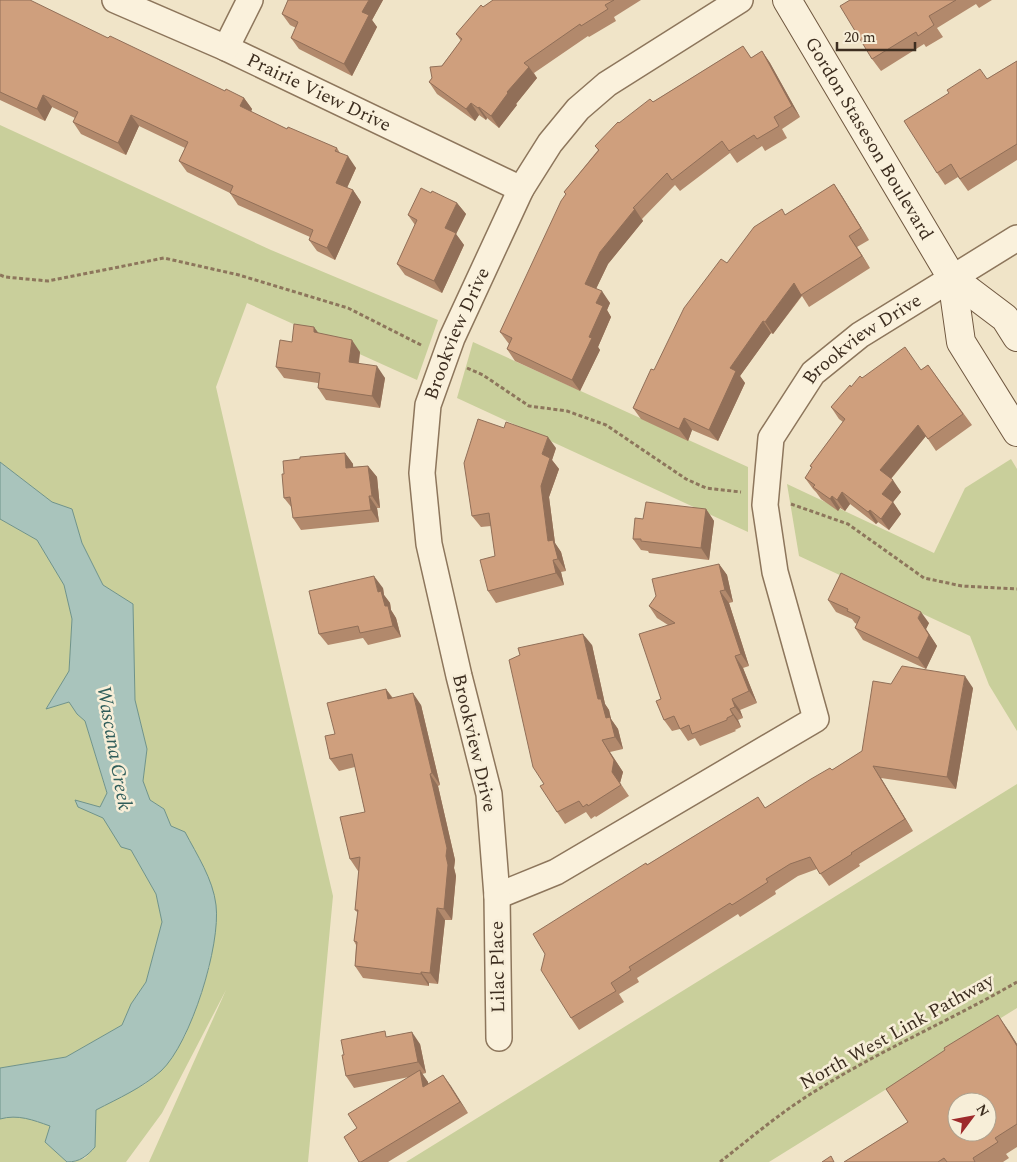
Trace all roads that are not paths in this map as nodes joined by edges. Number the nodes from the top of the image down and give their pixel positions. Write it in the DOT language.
graph roads {
  1 [pos="115,0"];
  2 [pos="250,0"];
  3 [pos="740,0"];
  4 [pos="787,0"];
  5 [pos="226,48"];
  6 [pos="521,189"];
  7 [pos="1017,238"];
  8 [pos="952,278"];
  9 [pos="1017,338"];
  10 [pos="1017,432"];
  11 [pos="497,896"];
  12 [pos="500,1038"];
  1 -- 5 [label="street, Prairie View Drive"];
  2 -- 5 [label="street"];
  3 -- 6 [label="street, Brookview Drive"];
  4 -- 8 [label="street, Gordon Staseson Boulevard"];
  5 -- 6 [label="street, Prairie View Drive"];
  6 -- 11 [label="street, Brookview Drive"];
  7 -- 8 [label="street, Brookview Drive"];
  8 -- 9 [label="street, Gordon Staseson Boulevard"];
  8 -- 10 [label="street, Gordon Staseson Boulevard"];
  8 -- 11 [label="street, Brookview Drive"];
  11 -- 12 [label="street, Lilac Place"];
}
